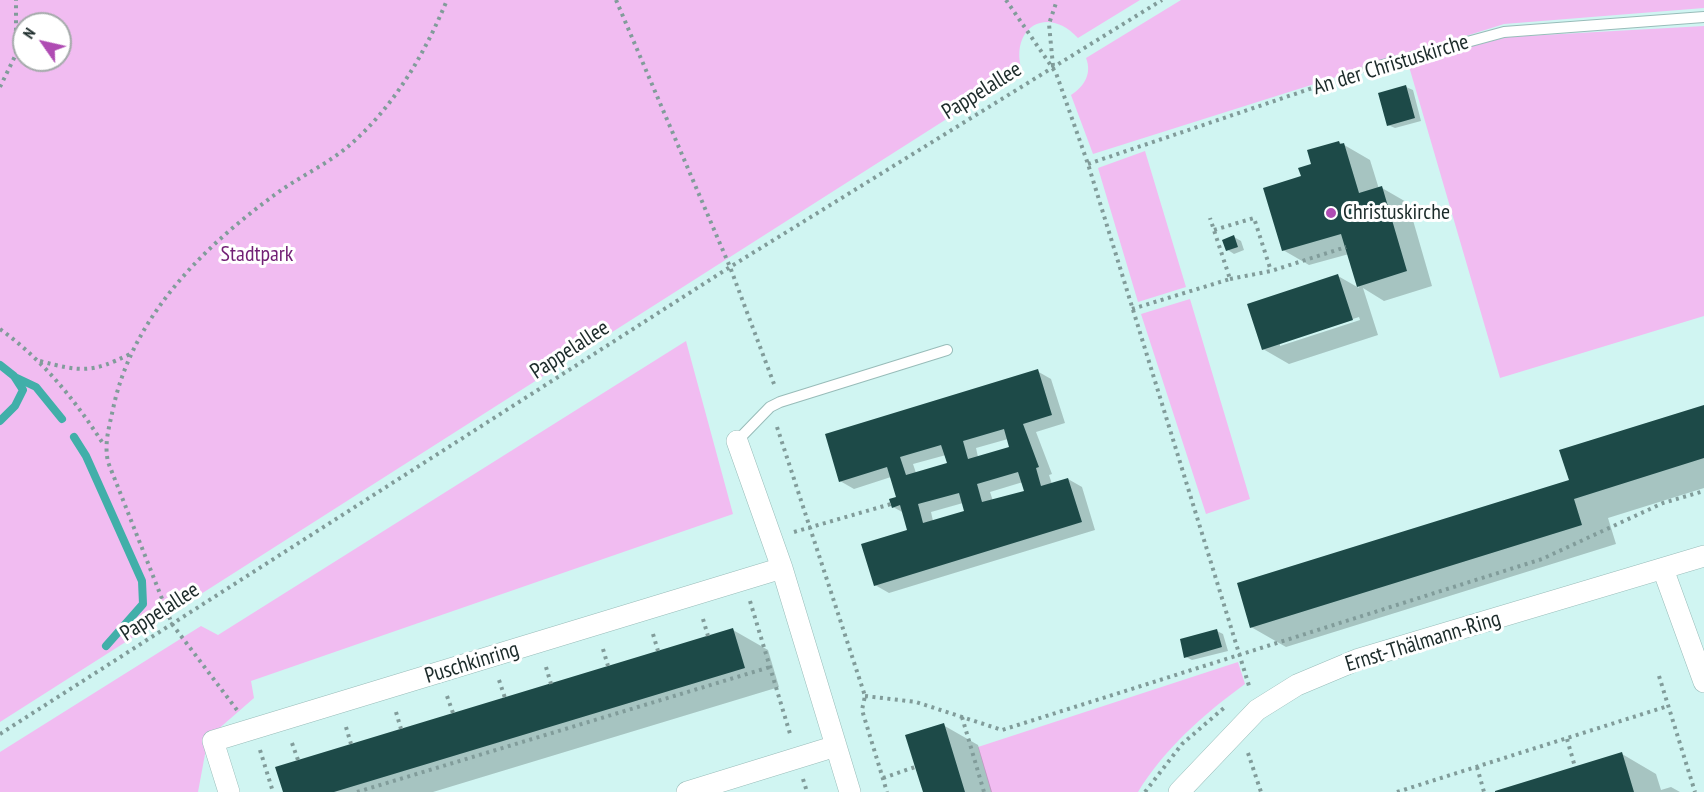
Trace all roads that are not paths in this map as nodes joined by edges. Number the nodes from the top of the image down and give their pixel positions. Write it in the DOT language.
graph roads {
  1 [pos="1704,17"];
  2 [pos="1368,69"];
  3 [pos="947,350"];
  4 [pos="737,441"];
  5 [pos="1704,556"];
  6 [pos="782,568"];
  7 [pos="1663,569"];
  8 [pos="1702,670"];
  9 [pos="836,746"];
  10 [pos="229,792"];
  11 [pos="687,792"];
  12 [pos="850,792"];
  13 [pos="1179,792"];
  1 -- 2 [label="lane, An der Christuskirche"];
  3 -- 4 [label="lane"];
  4 -- 6 [label="street"];
  5 -- 7 [label="street, Ernst-Thälmann-Ring"];
  6 -- 9 [label="street"];
  6 -- 10 [label="street, Puschkinring"];
  7 -- 8 [label="street"];
  7 -- 13 [label="street, Ernst-Thälmann-Ring"];
  9 -- 11 [label="street"];
  9 -- 12 [label="street"];
}
